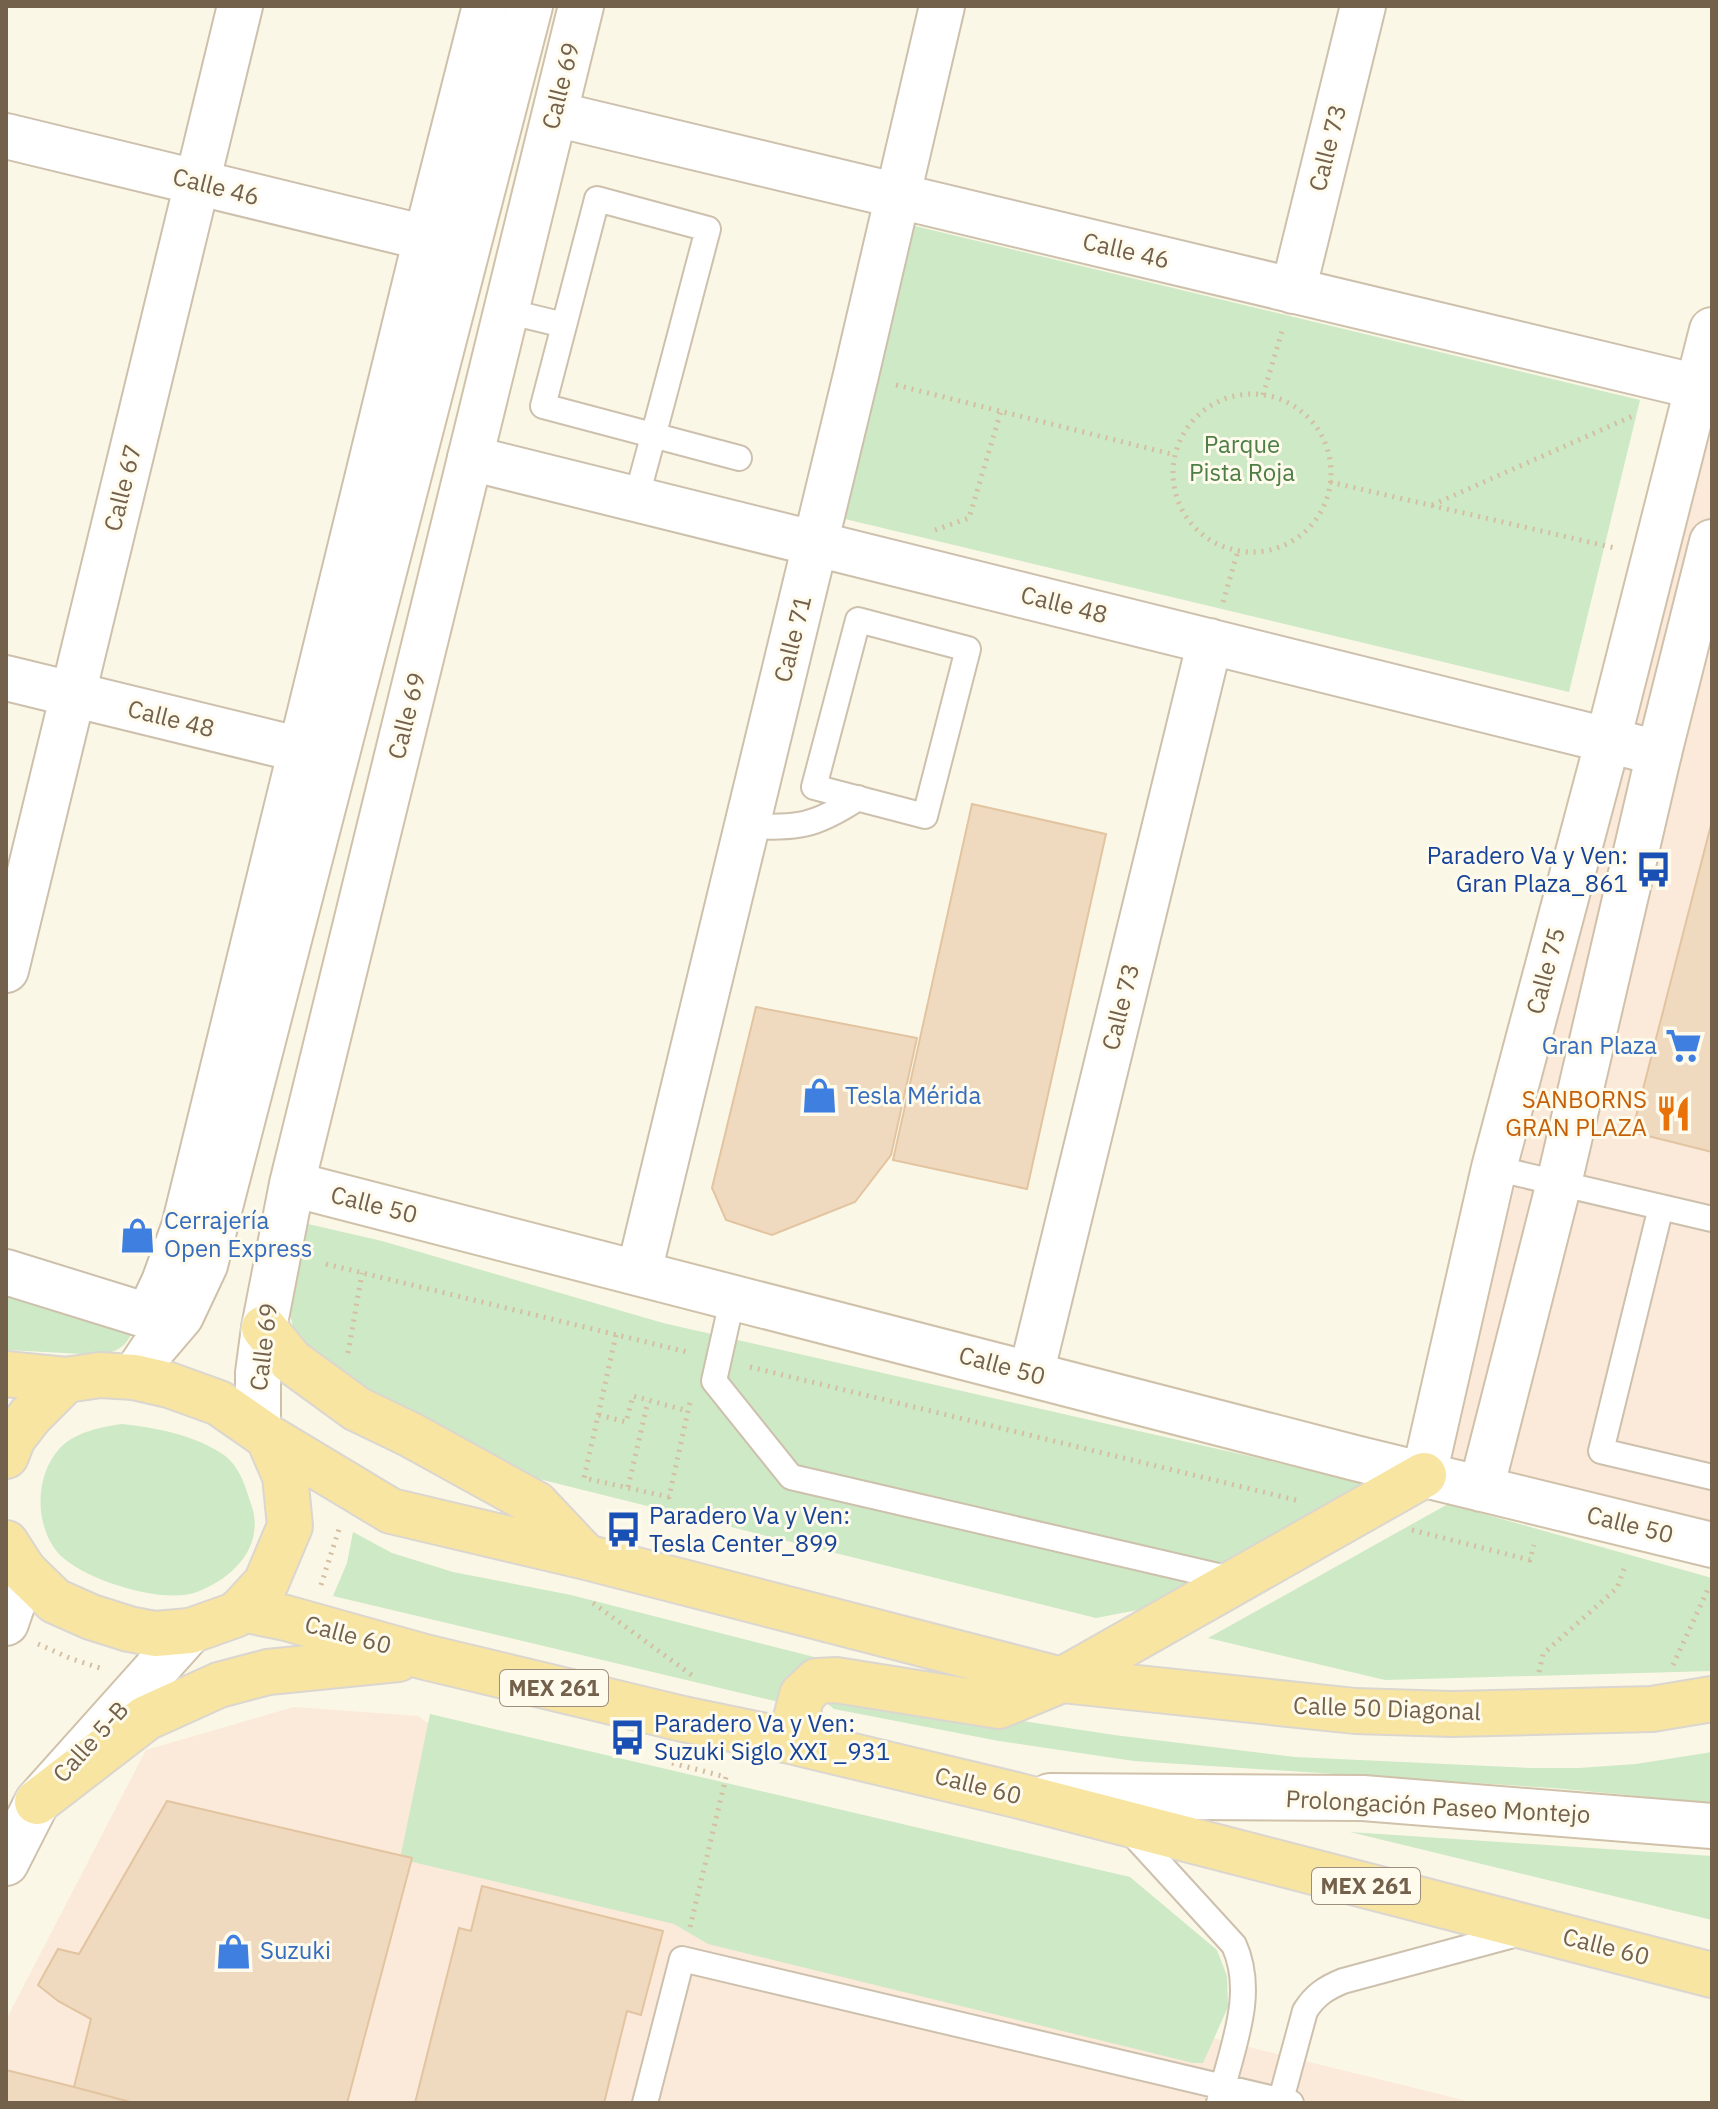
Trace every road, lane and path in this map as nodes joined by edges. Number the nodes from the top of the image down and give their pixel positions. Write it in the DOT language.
graph roads {
  1 [pos="240,6"];
  2 [pos="485,6"];
  3 [pos="530,6"];
  4 [pos="581,6"];
  5 [pos="942,6"];
  6 [pos="1363,6"];
  7 [pos="566,117"];
  8 [pos="6,136"];
  9 [pos="198,182"];
  10 [pos="897,196"];
  11 [pos="426,238"];
  12 [pos="1293,291"];
  13 [pos="506,311"];
  14 [pos="564,325"];
  15 [pos="1712,330"];
  16 [pos="856,375"];
  17 [pos="1698,387"];
  18 [pos="1263,395"];
  19 [pos="1001,411"];
  20 [pos="1639,414"];
  21 [pos="653,436"];
  22 [pos="1175,455"];
  23 [pos="470,458"];
  24 [pos="739,458"];
  25 [pos="1330,482"];
  26 [pos="636,499"];
  27 [pos="1431,505"];
  28 [pos="926,533"];
  29 [pos="1712,542"];
  30 [pos="816,543"];
  31 [pos="1238,551"];
  32 [pos="1655,557"];
  33 [pos="1210,641"];
  34 [pos="6,678"];
  35 [pos="73,695"];
  36 [pos="1608,740"];
  37 [pos="1659,753"];
  38 [pos="320,754"];
  39 [pos="858,798"];
  40 [pos="747,826"];
  41 [pos="269,952"];
  42 [pos="6,970"];
  43 [pos="1494,1168"];
  44 [pos="1559,1183"];
  45 [pos="292,1184"];
  46 [pos="1661,1207"];
  47 [pos="1712,1219"];
  48 [pos="326,1264"];
  49 [pos="6,1272"];
  50 [pos="639,1272"];
  51 [pos="362,1273"];
  52 [pos="733,1296"];
  53 [pos="264,1328"];
  54 [pos="616,1335"];
  55 [pos="701,1355"];
  56 [pos="347,1360"];
  57 [pos="737,1364"];
  58 [pos="6,1374"];
  59 [pos="1031,1374"];
  60 [pos="134,1377"];
  61 [pos="66,1380"];
  62 [pos="691,1397"];
  63 [pos="648,1401"];
  64 [pos="688,1411"];
  65 [pos="599,1415"];
  66 [pos="263,1433"];
  67 [pos="6,1456"];
  68 [pos="1424,1475"];
  69 [pos="1712,1477"];
  70 [pos="628,1487"];
  71 [pos="1481,1489"];
  72 [pos="1307,1503"];
  73 [pos="341,1523"];
  74 [pos="1639,1527"];
  75 [pos="1411,1529"];
  76 [pos="1537,1533"];
  77 [pos="1712,1545"];
  78 [pos="586,1557"];
  79 [pos="12,1560"];
  80 [pos="1238,1581"];
  81 [pos="1712,1581"];
  82 [pos="319,1590"];
  83 [pos="590,1601"];
  84 [pos="242,1609"];
  85 [pos="190,1631"];
  86 [pos="18,1632"];
  87 [pos="425,1657"];
  88 [pos="115,1672"];
  89 [pos="693,1676"];
  90 [pos="1062,1680"];
  91 [pos="1712,1699"];
  92 [pos="1652,1709"];
  93 [pos="1529,1712"];
  94 [pos="790,1741"];
  95 [pos="672,1763"];
  96 [pos="1020,1796"];
  97 [pos="37,1802"];
  98 [pos="1123,1823"];
  99 [pos="1712,1826"];
  100 [pos="6,1863"];
  101 [pos="1535,1929"];
  102 [pos="682,1959"];
  103 [pos="1712,1975"];
  104 [pos="1221,2095"];
  105 [pos="1284,2102"];
  106 [pos="645,2103"];
  1 -- 9 [label="street, Calle 67"];
  2 -- 11 [label="street, Calle 69"];
  3 -- 38 [label="street, Calle 69"];
  4 -- 7 [label="street, Calle 69"];
  5 -- 10 [label="street, Calle 71"];
  6 -- 12 [label="street, Calle 73"];
  7 -- 10 [label="street, Calle 46"];
  7 -- 13 [label="street, Calle 69"];
  8 -- 9 [label="street, Calle 46"];
  9 -- 11 [label="street, Calle 46"];
  9 -- 35 [label="street, Calle 67"];
  10 -- 12 [label="street, Calle 46"];
  10 -- 16 [label="street, Calle 71"];
  11 -- 38 [label="street, Calle 69"];
  12 -- 17 [label="street, Calle 46"];
  12 -- 18 [label="path"];
  13 -- 14 [label="lane"];
  13 -- 23 [label="street, Calle 69"];
  14 -- 21 [label="lane"];
  14 -- 21 [label="lane"];
  15 -- 17 [label="street, Calle 75"];
  16 -- 19 [label="path"];
  16 -- 30 [label="street, Calle 71"];
  17 -- 32 [label="street, Calle 75"];
  18 -- 22 [label="path"];
  18 -- 25 [label="path"];
  19 -- 22 [label="path"];
  19 -- 28 [label="path"];
  20 -- 27 [label="path"];
  21 -- 24 [label="lane"];
  21 -- 26 [label="lane"];
  22 -- 31 [label="path"];
  23 -- 26 [label="street, Calle 48"];
  23 -- 45 [label="street, Calle 69"];
  25 -- 27 [label="path"];
  25 -- 31 [label="path"];
  26 -- 30 [label="street, Calle 48"];
  27 -- 32 [label="path"];
  29 -- 37 [label="street"];
  30 -- 33 [label="street, Calle 48"];
  30 -- 40 [label="street, Calle 71"];
  31 -- 33 [label="path"];
  32 -- 36 [label="street, Calle 75"];
  33 -- 36 [label="street, Calle 48"];
  33 -- 59 [label="street, Calle 73"];
  34 -- 35 [label="street, Calle 48"];
  35 -- 38 [label="street, Calle 48"];
  35 -- 42 [label="street, Calle 67"];
  36 -- 37 [label="street, Calle 48"];
  36 -- 43 [label="street, Calle 75"];
  37 -- 44 [label="street"];
  38 -- 41 [label="street, Calle 69"];
  39 -- 39 [label="lane"];
  39 -- 40 [label="lane"];
  40 -- 50 [label="street, Calle 71"];
  41 -- 49 [label="street, Calle 69"];
  41 -- 60 [label="street, Calle 69"];
  43 -- 44 [label="lane"];
  43 -- 68 [label="street, Calle 75"];
  44 -- 46 [label="lane"];
  44 -- 71 [label="street"];
  45 -- 50 [label="street, Calle 50"];
  45 -- 53 [label="street, Calle 69"];
  46 -- 47 [label="lane"];
  46 -- 69 [label="lane"];
  48 -- 51 [label="path"];
  50 -- 52 [label="street, Calle 50"];
  51 -- 54 [label="path"];
  51 -- 56 [label="path"];
  52 -- 59 [label="street, Calle 50"];
  52 -- 80 [label="lane"];
  53 -- 66 [label="street, Calle 69"];
  53 -- 78 [label="main road"];
  54 -- 55 [label="path"];
  54 -- 65 [label="path"];
  57 -- 72 [label="path"];
  58 -- 61 [label="main road"];
  59 -- 68 [label="street, Calle 50"];
  60 -- 61 [label="main road"];
  60 -- 66 [label="main road"];
  61 -- 67 [label="main road"];
  62 -- 64 [label="path"];
  63 -- 64 [label="path"];
  63 -- 65 [label="path"];
  63 -- 70 [label="path"];
  64 -- 70 [label="path"];
  65 -- 70 [label="path"];
  66 -- 78 [label="main road"];
  66 -- 84 [label="main road"];
  68 -- 71 [label="street, Calle 50"];
  68 -- 80 [label="main road"];
  71 -- 74 [label="street, Calle 50"];
  73 -- 82 [label="path"];
  74 -- 77 [label="street, Calle 50"];
  74 -- 93 [label="path"];
  75 -- 76 [label="path"];
  78 -- 90 [label="main road"];
  79 -- 85 [label="main road"];
  79 -- 86 [label="street"];
  80 -- 90 [label="main road"];
  81 -- 92 [label="path"];
  83 -- 89 [label="path"];
  84 -- 85 [label="main road"];
  84 -- 87 [label="main road, Calle 60 / MEX 261"];
  85 -- 97 [label="street, Calle 5-B"];
  86 -- 88 [label="path"];
  87 -- 94 [label="main road, Calle 60 / MEX 261"];
  87 -- 97 [label="main road"];
  90 -- 93 [label="main road, Calle 50 Diagonal"];
  90 -- 94 [label="main road"];
  91 -- 92 [label="main road, Calle 50 Diagonal"];
  92 -- 93 [label="main road, Calle 50 Diagonal"];
  94 -- 96 [label="main road, Calle 60 / MEX 261"];
  95 -- 102 [label="path"];
  96 -- 98 [label="main road, Calle 60 / MEX 261"];
  96 -- 99 [label="street, Prolongación Paseo Montejo"];
  97 -- 100 [label="street, Calle 5-B"];
  98 -- 101 [label="main road, Calle 60 / MEX 261"];
  98 -- 104 [label="lane"];
  101 -- 103 [label="main road, Calle 60 / MEX 261"];
  101 -- 105 [label="lane"];
  102 -- 104 [label="lane"];
  102 -- 106 [label="lane"];
  104 -- 105 [label="lane"];
}
